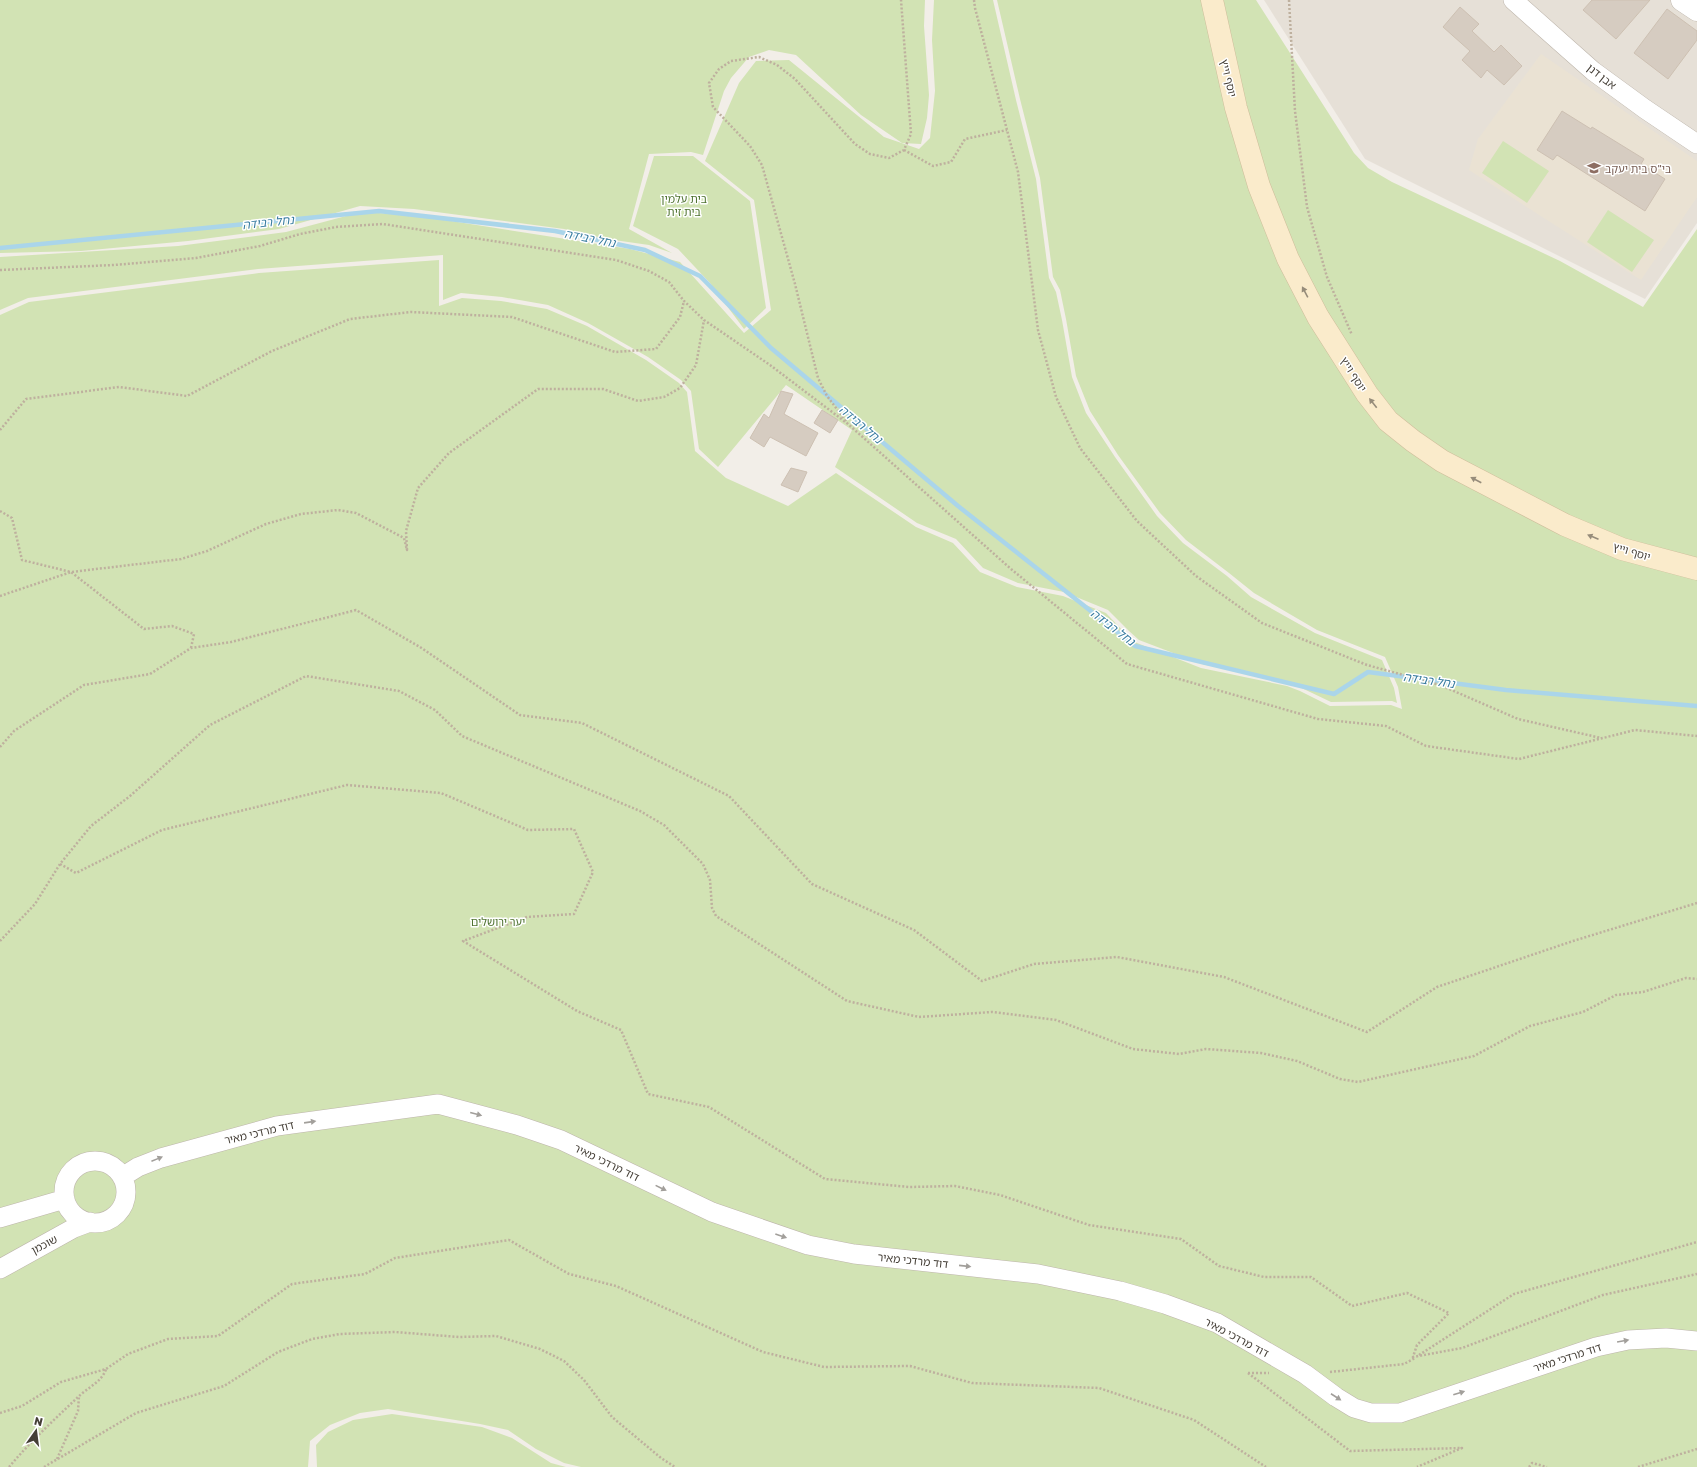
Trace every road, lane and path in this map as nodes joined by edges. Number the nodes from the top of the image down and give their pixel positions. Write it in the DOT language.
graph roads {
  1 [pos="901,0"];
  2 [pos="974,0"];
  3 [pos="1212,0"];
  4 [pos="1289,0"];
  5 [pos="1513,0"];
  6 [pos="1682,0"];
  7 [pos="1697,10"];
  8 [pos="1008,130"];
  9 [pos="1697,144"];
  10 [pos="904,150"];
  11 [pos="0,270"];
  12 [pos="684,301"];
  13 [pos="704,320"];
  14 [pos="1354,340"];
  15 [pos="848,424"];
  16 [pos="0,430"];
  17 [pos="0,511"];
  18 [pos="1697,569"];
  19 [pos="71,572"];
  20 [pos="0,596"];
  21 [pos="191,648"];
  22 [pos="1697,736"];
  23 [pos="1601,739"];
  24 [pos="0,747"];
  25 [pos="60,864"];
  26 [pos="1697,903"];
  27 [pos="0,941"];
  28 [pos="1697,979"];
  29 [pos="122,1177"];
  30 [pos="65,1199"];
  31 [pos="0,1218"];
  32 [pos="90,1222"];
  33 [pos="1697,1242"];
  34 [pos="0,1269"];
  35 [pos="1697,1274"];
  36 [pos="1697,1341"];
  37 [pos="1416,1357"];
  38 [pos="106,1369"];
  39 [pos="1248,1373"];
  40 [pos="1305,1374"];
  41 [pos="79,1396"];
  42 [pos="0,1412"];
  43 [pos="1697,1449"];
  44 [pos="56,1460"];
  45 [pos="10,1467"];
  46 [pos="44,1467"];
  47 [pos="675,1467"];
  48 [pos="1266,1467"];
  49 [pos="1417,1467"];
  50 [pos="1528,1467"];
  51 [pos="1547,1467"];
  52 [pos="1638,1467"];
  1 -- 10 [label="path"];
  2 -- 8 [label="path"];
  18 -- 3 [label="main road, יוסף וייץ, one-way"];
  4 -- 14 [label="path"];
  5 -- 9 [label="street, אבן דנן"];
  6 -- 7 [label="street"];
  8 -- 10 [label="path"];
  8 -- 23 [label="path"];
  10 -- 15 [label="path"];
  11 -- 12 [label="path"];
  12 -- 13 [label="path"];
  12 -- 16 [label="path"];
  13 -- 15 [label="path"];
  13 -- 19 [label="path"];
  15 -- 23 [label="path"];
  17 -- 19 [label="path"];
  19 -- 20 [label="path"];
  19 -- 21 [label="path"];
  21 -- 24 [label="path"];
  21 -- 26 [label="path"];
  22 -- 23 [label="path"];
  25 -- 27 [label="path"];
  25 -- 28 [label="path"];
  25 -- 37 [label="path"];
  29 -- 30 [label="street"];
  29 -- 32 [label="street"];
  29 -- 40 [label="street, דוד מרדכי מאיר, one-way"];
  30 -- 31 [label="street"];
  30 -- 32 [label="street"];
  32 -- 34 [label="street, שוכמן"];
  33 -- 37 [label="path"];
  35 -- 37 [label="path"];
  40 -- 36 [label="street, דוד מרדכי מאיר, one-way"];
  37 -- 40 [label="path"];
  38 -- 41 [label="path"];
  38 -- 42 [label="path"];
  38 -- 48 [label="path"];
  39 -- 49 [label="path"];
  41 -- 44 [label="path"];
  41 -- 45 [label="path"];
  43 -- 52 [label="path"];
  44 -- 46 [label="path"];
  44 -- 47 [label="path"];
  50 -- 51 [label="path"];
}
